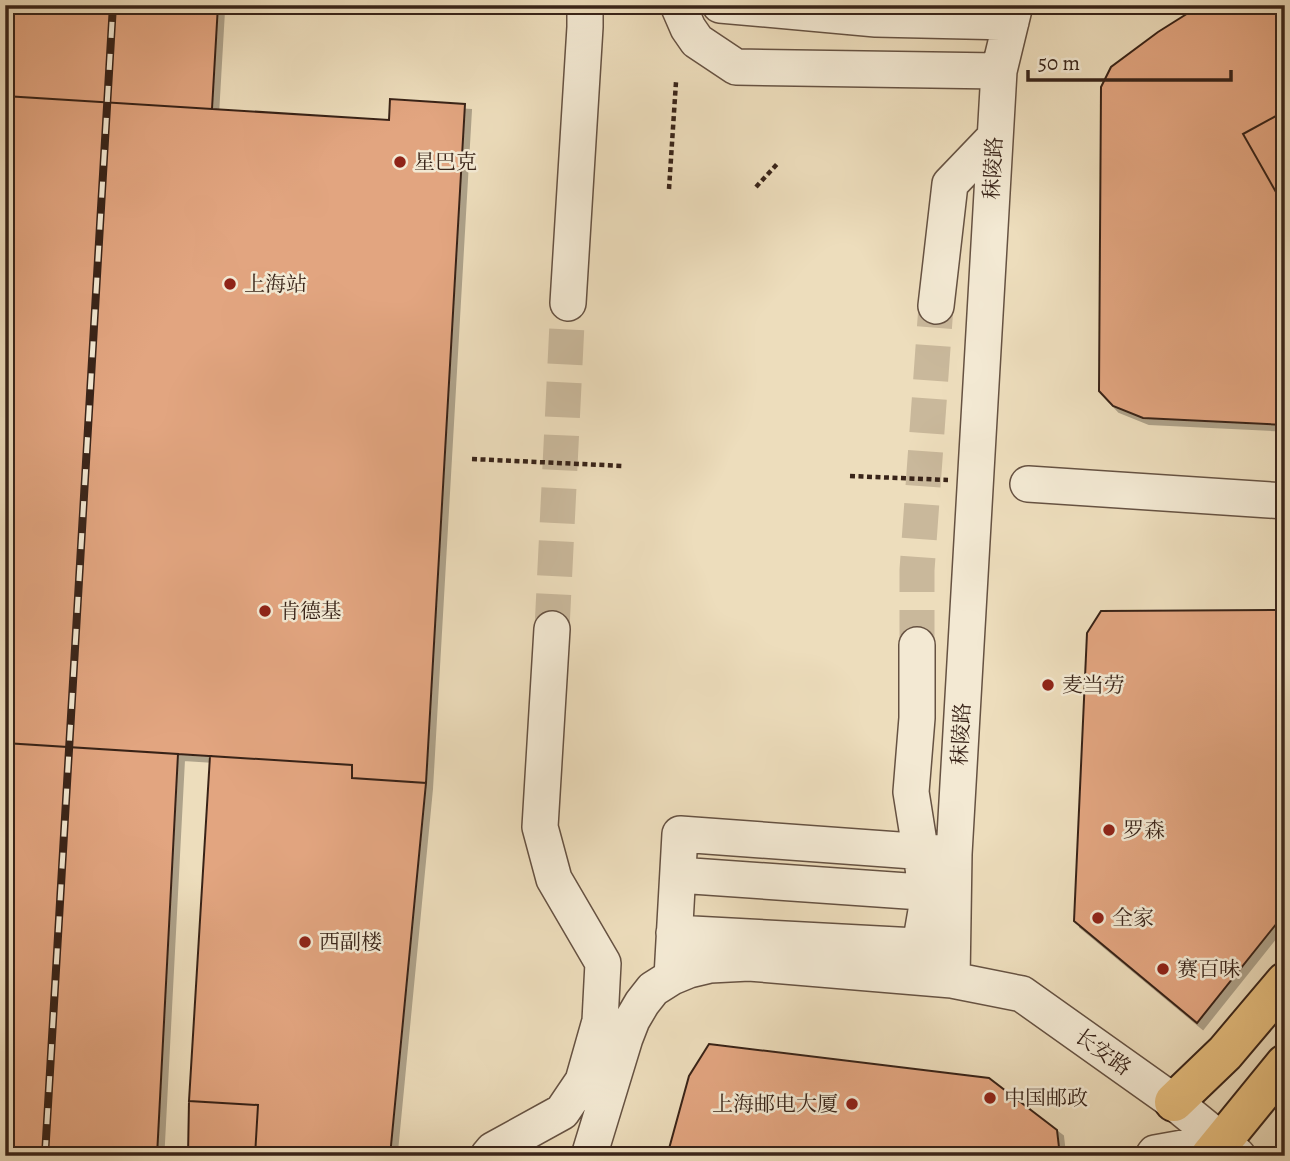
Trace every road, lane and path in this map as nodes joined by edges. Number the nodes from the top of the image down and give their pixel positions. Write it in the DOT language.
graph roads {
  1 [pos="585,5"];
  2 [pos="678,5"];
  3 [pos="720,5"];
  4 [pos="1013,14"];
  5 [pos="999,71"];
  6 [pos="676,82"];
  7 [pos="995,137"];
  8 [pos="779,162"];
  9 [pos="756,187"];
  10 [pos="669,189"];
  11 [pos="568,303"];
  12 [pos="936,306"];
  13 [pos="472,459"];
  14 [pos="624,466"];
  15 [pos="850,476"];
  16 [pos="936,480"];
  17 [pos="1028,484"];
  18 [pos="1285,501"];
  19 [pos="552,629"];
  20 [pos="917,645"];
  21 [pos="937,853"];
  22 [pos="678,875"];
  23 [pos="941,894"];
  24 [pos="674,933"];
  25 [pos="942,958"];
  26 [pos="897,975"];
  27 [pos="672,977"];
  28 [pos="1285,982"];
  29 [pos="1285,1064"];
  30 [pos="1174,1102"];
  31 [pos="1223,1151"];
  32 [pos="488,1156"];
  33 [pos="589,1156"];
  34 [pos="1153,1156"];
  1 -- 11 [label="street"];
  2 -- 5 [label="street"];
  3 -- 4 [label="street"];
  4 -- 5 [label="street, 秣陵路"];
  5 -- 7 [label="street, 秣陵路"];
  6 -- 10 [label="path"];
  7 -- 12 [label="street"];
  7 -- 21 [label="street, 秣陵路"];
  8 -- 9 [label="path"];
  13 -- 14 [label="path"];
  15 -- 16 [label="path"];
  17 -- 18 [label="street"];
  19 -- 32 [label="street"];
  20 -- 21 [label="street"];
  21 -- 22 [label="street"];
  21 -- 23 [label="street, 秣陵路"];
  22 -- 23 [label="street"];
  22 -- 24 [label="street"];
  23 -- 25 [label="street, 秣陵路"];
  24 -- 25 [label="street"];
  24 -- 27 [label="street"];
  25 -- 26 [label="street"];
  25 -- 26 [label="street"];
  25 -- 30 [label="street, 长安路"];
  26 -- 27 [label="street"];
  27 -- 33 [label="street"];
  28 -- 30 [label="main road"];
  29 -- 31 [label="main road"];
  30 -- 31 [label="street, 长安路"];
  31 -- 34 [label="street"];
}
